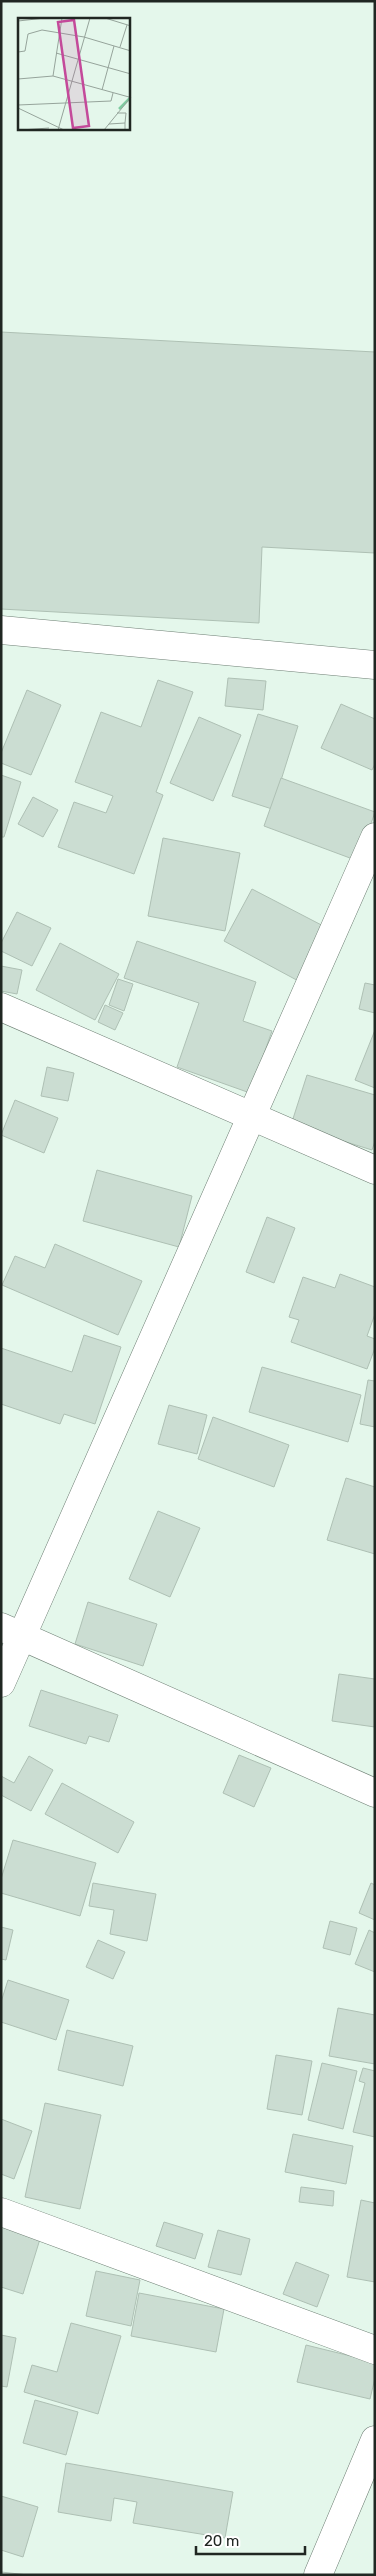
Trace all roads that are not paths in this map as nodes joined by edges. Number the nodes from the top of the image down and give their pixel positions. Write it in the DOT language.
graph roads {
  1 [pos="1,630"];
  2 [pos="375,665"];
  3 [pos="375,836"];
  4 [pos="1,1007"];
  5 [pos="250,1117"];
  6 [pos="375,1170"];
  7 [pos="11,1632"];
  8 [pos="1,1683"];
  9 [pos="375,1793"];
  10 [pos="1,2212"];
  11 [pos="375,2350"];
  12 [pos="375,2440"];
  13 [pos="318,2575"];
  1 -- 2 [label="street"];
  3 -- 5 [label="street"];
  4 -- 5 [label="street"];
  5 -- 6 [label="street"];
  5 -- 7 [label="street"];
  7 -- 8 [label="street"];
  7 -- 9 [label="street"];
  10 -- 11 [label="street"];
  12 -- 13 [label="street"];
}
